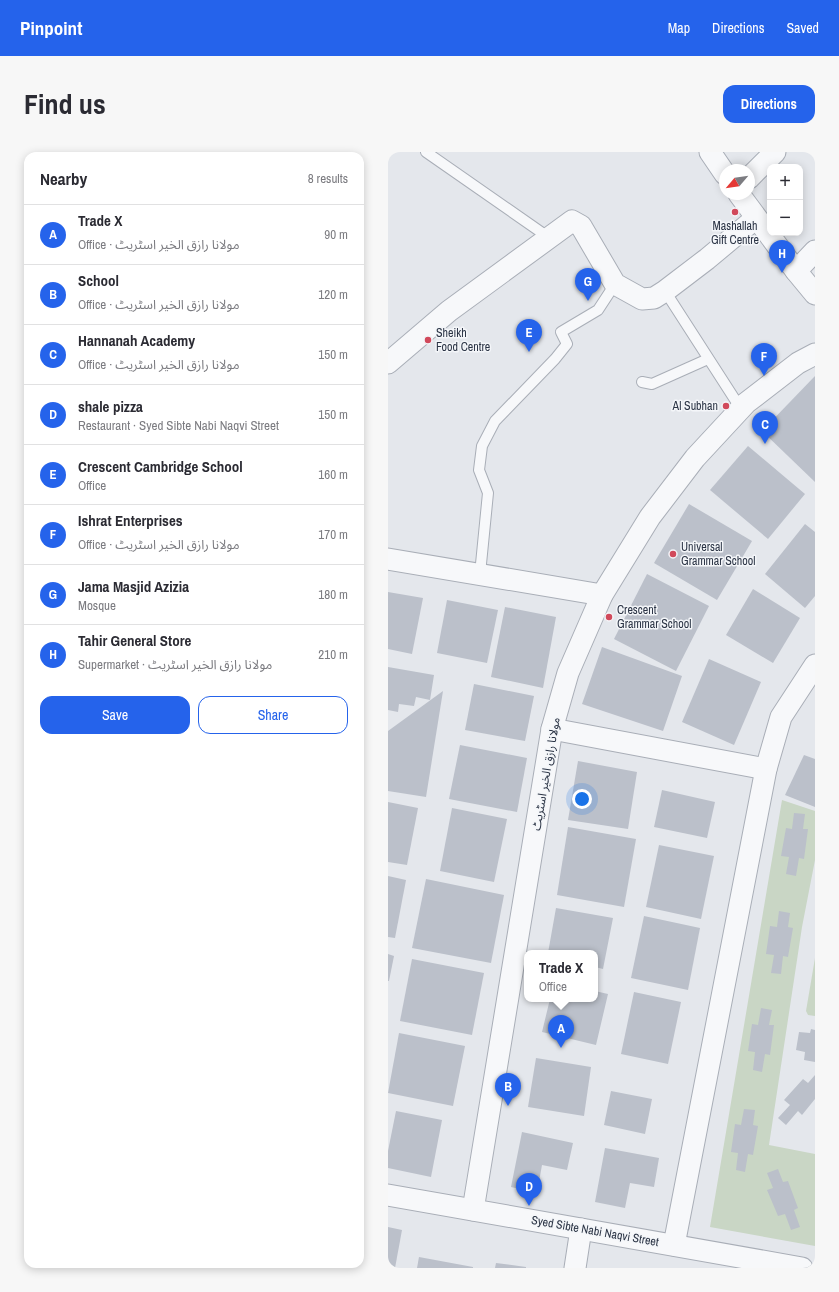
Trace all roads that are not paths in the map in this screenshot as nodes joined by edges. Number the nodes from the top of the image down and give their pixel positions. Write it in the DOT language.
graph roads {
  1 [pos="426,152"];
  2 [pos="710,152"];
  3 [pos="775,152"];
  4 [pos="719,165"];
  5 [pos="755,172"];
  6 [pos="743,200"];
  7 [pos="756,218"];
  8 [pos="548,237"];
  9 [pos="815,251"];
  10 [pos="796,271"];
  11 [pos="615,284"];
  12 [pos="665,291"];
  13 [pos="815,294"];
  14 [pos="815,354"];
  15 [pos="708,359"];
  16 [pos="388,363"];
  17 [pos="642,382"];
  18 [pos="741,409"];
  19 [pos="388,559"];
  20 [pos="480,574"];
  21 [pos="602,595"];
  22 [pos="815,665"];
  23 [pos="552,729"];
  24 [pos="766,769"];
  25 [pos="388,1195"];
  26 [pos="473,1210"];
  27 [pos="581,1229"];
  28 [pos="674,1245"];
  29 [pos="575,1268"];
  30 [pos="802,1268"];
  1 -- 8 [label="lane"];
  2 -- 4 [label="street"];
  3 -- 5 [label="street"];
  6 -- 7 [label="street"];
  7 -- 10 [label="street"];
  7 -- 12 [label="street"];
  8 -- 11 [label="street"];
  8 -- 16 [label="street"];
  9 -- 10 [label="street"];
  10 -- 13 [label="street"];
  11 -- 12 [label="street"];
  11 -- 20 [label="lane"];
  12 -- 15 [label="lane"];
  14 -- 18 [label="street, مولانا رازق الخیر اسٹریٹ"];
  15 -- 17 [label="lane"];
  15 -- 18 [label="lane"];
  18 -- 21 [label="street, مولانا رازق الخیر اسٹریٹ"];
  19 -- 20 [label="street"];
  20 -- 21 [label="street"];
  21 -- 23 [label="street, مولانا رازق الخیر اسٹریٹ"];
  22 -- 24 [label="street"];
  23 -- 24 [label="street"];
  23 -- 26 [label="street, مولانا رازق الخیر اسٹریٹ"];
  24 -- 28 [label="street"];
  25 -- 26 [label="street, Syed Sibte Nabi Naqvi Street"];
  26 -- 27 [label="street, Syed Sibte Nabi Naqvi Street"];
  27 -- 28 [label="street, Syed Sibte Nabi Naqvi Street"];
  27 -- 29 [label="street"];
  28 -- 30 [label="street, Syed Sibte Nabi Naqvi Street"];
}
